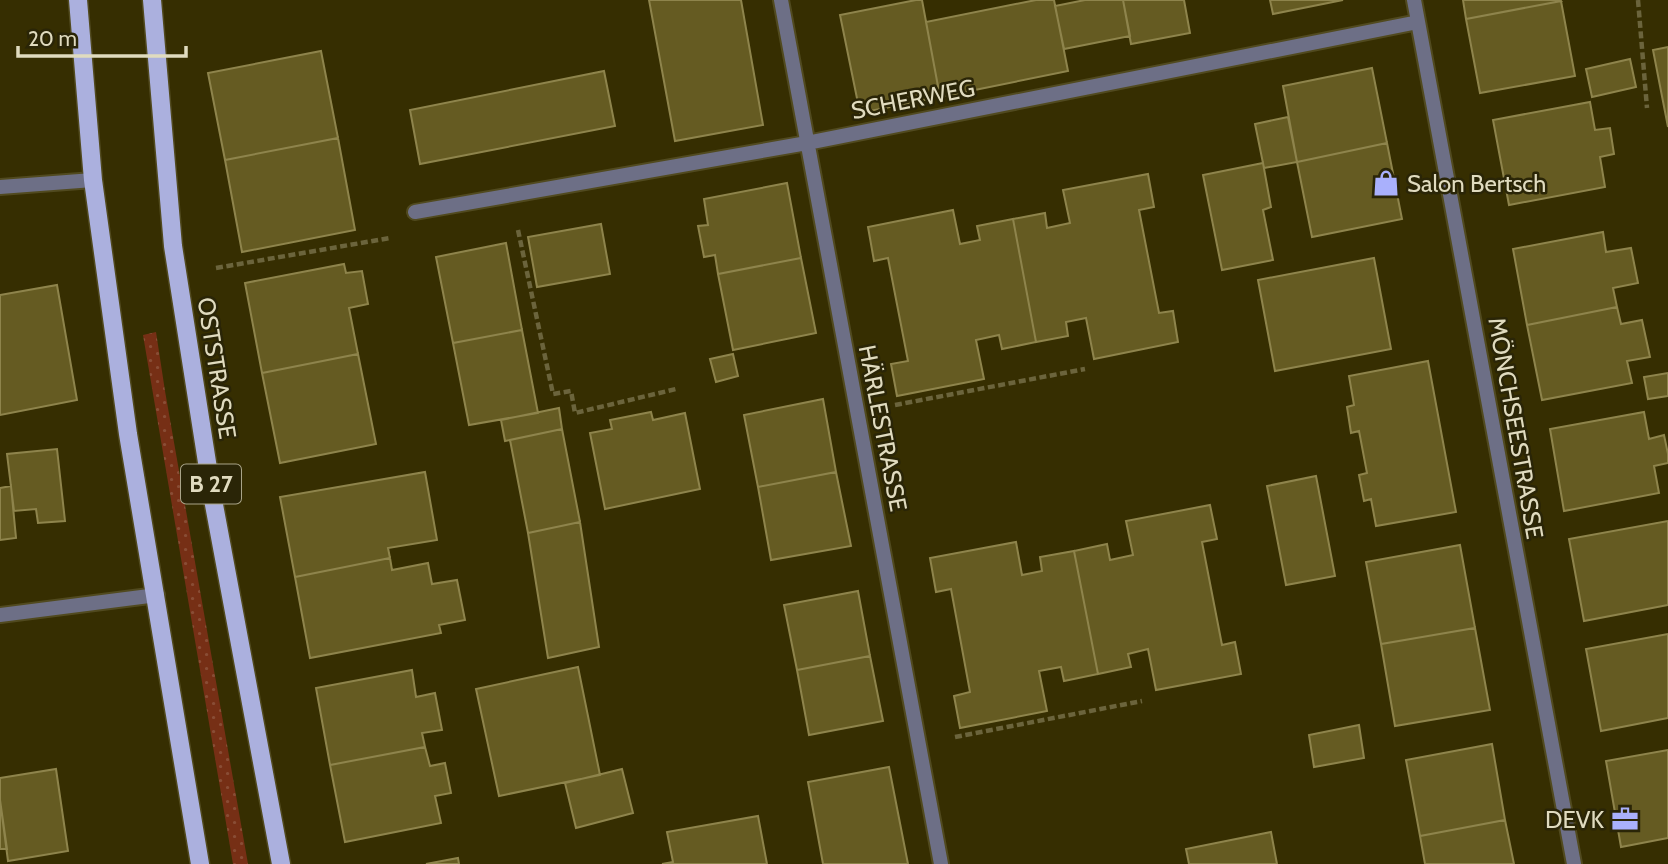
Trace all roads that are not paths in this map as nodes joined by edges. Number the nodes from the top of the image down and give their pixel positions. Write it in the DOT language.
graph roads {
  1 [pos="78,0"];
  2 [pos="152,0"];
  3 [pos="782,0"];
  4 [pos="1414,0"];
  5 [pos="1418,22"];
  6 [pos="807,143"];
  7 [pos="93,180"];
  8 [pos="0,187"];
  9 [pos="415,212"];
  10 [pos="157,595"];
  11 [pos="0,615"];
  12 [pos="200,864"];
  13 [pos="281,864"];
  14 [pos="941,864"];
  15 [pos="1574,864"];
  1 -- 7 [label="main road"];
  2 -- 13 [label="main road, OSTSTRASSE / B 27"];
  3 -- 6 [label="street, HÄRLESTRASSE"];
  4 -- 5 [label="street, MÖNCHSEESTRASSE"];
  5 -- 6 [label="street, SCHERWEG"];
  5 -- 15 [label="street, MÖNCHSEESTRASSE"];
  6 -- 9 [label="street, SCHERWEG"];
  6 -- 14 [label="street, HÄRLESTRASSE"];
  7 -- 8 [label="street"];
  7 -- 10 [label="main road"];
  10 -- 11 [label="street"];
  10 -- 12 [label="main road"];
}
